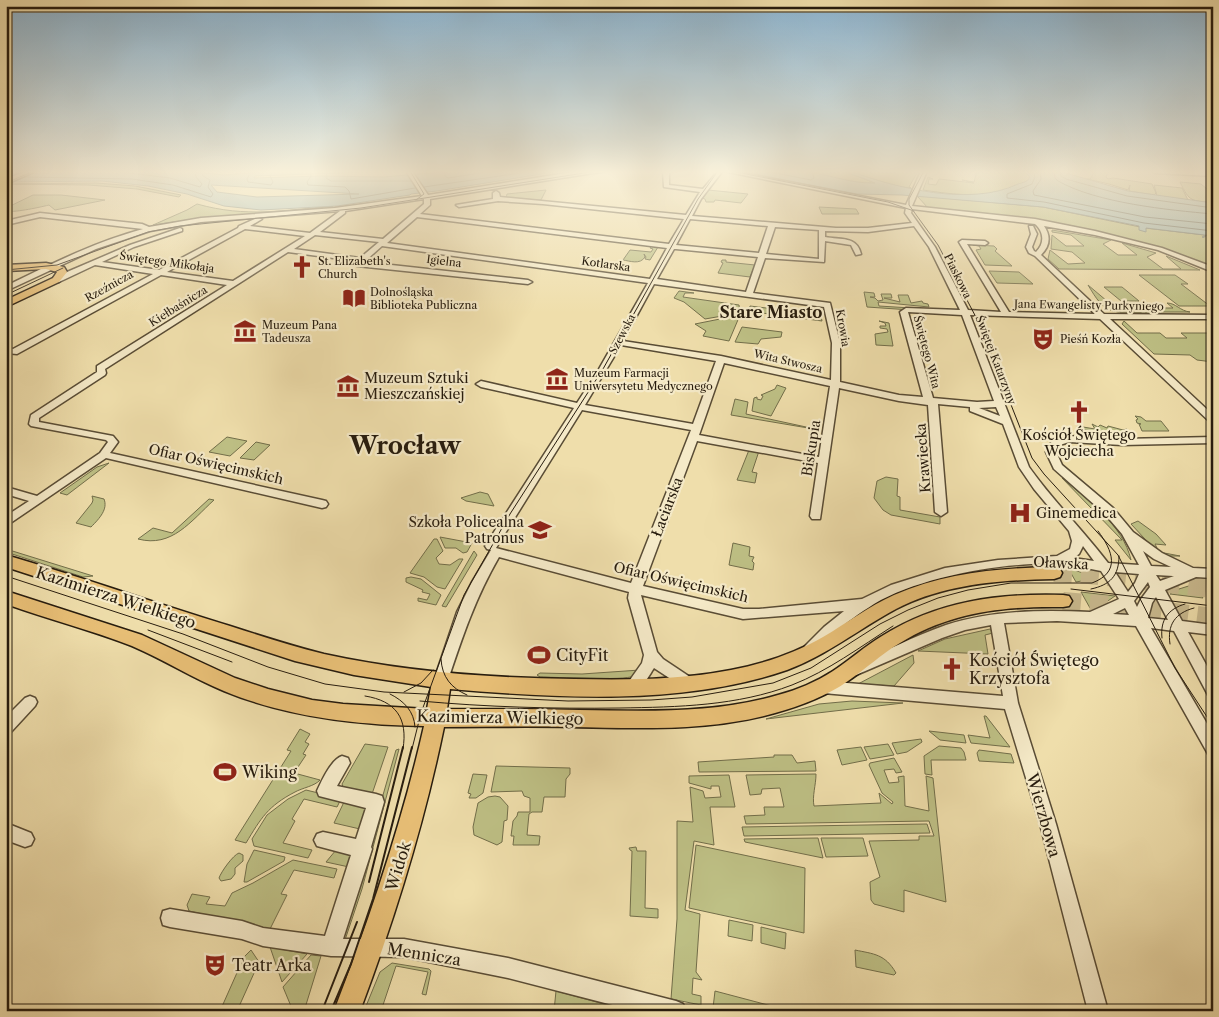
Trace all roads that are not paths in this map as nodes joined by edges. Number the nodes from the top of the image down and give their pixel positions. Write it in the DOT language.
graph roads {
  1 [pos="23,218"];
  2 [pos="72,218"];
  3 [pos="230,218"];
  4 [pos="260,218"];
  5 [pos="273,218"];
  6 [pos="334,218"];
  7 [pos="413,218"];
  8 [pos="447,218"];
  9 [pos="689,218"];
  10 [pos="694,218"];
  11 [pos="911,218"];
  12 [pos="1002,218"];
  13 [pos="1013,218"];
  14 [pos="256,220"];
  15 [pos="1035,221"];
  16 [pos="6,222"];
  17 [pos="915,224"];
  18 [pos="207,225"];
  19 [pos="772,225"];
  20 [pos="242,227"];
  21 [pos="1030,227"];
  22 [pos="149,230"];
  23 [pos="822,230"];
  24 [pos="312,234"];
  25 [pos="822,240"];
  26 [pos="384,243"];
  27 [pos="985,243"];
  28 [pos="673,245"];
  29 [pos="286,250"];
  30 [pos="858,254"];
  31 [pos="1037,255"];
  32 [pos="763,256"];
  33 [pos="358,262"];
  34 [pos="94,263"];
  35 [pos="49,266"];
  36 [pos="6,268"];
  37 [pos="1213,270"];
  38 [pos="158,272"];
  39 [pos="56,280"];
  40 [pos="528,282"];
  41 [pos="650,282"];
  42 [pos="235,284"];
  43 [pos="6,289"];
  44 [pos="749,295"];
  45 [pos="6,304"];
  46 [pos="827,304"];
  47 [pos="906,310"];
  48 [pos="965,314"];
  49 [pos="1007,315"];
  50 [pos="1102,316"];
  51 [pos="1213,316"];
  52 [pos="1198,317"];
  53 [pos="1213,327"];
  54 [pos="619,339"];
  55 [pos="10,351"];
  56 [pos="721,359"];
  57 [pos="481,384"];
  58 [pos="836,385"];
  59 [pos="931,402"];
  60 [pos="1000,402"];
  61 [pos="952,404"];
  62 [pos="580,406"];
  63 [pos="1006,418"];
  64 [pos="1213,420"];
  65 [pos="695,433"];
  66 [pos="1213,440"];
  67 [pos="104,455"];
  68 [pos="824,462"];
  69 [pos="6,490"];
  70 [pos="38,500"];
  71 [pos="322,504"];
  72 [pos="941,512"];
  73 [pos="816,516"];
  74 [pos="6,522"];
  75 [pos="1072,525"];
  76 [pos="1127,532"];
  77 [pos="493,549"];
  78 [pos="6,561"];
  79 [pos="1105,566"];
  80 [pos="1056,567"];
  81 [pos="1147,569"];
  82 [pos="1196,572"];
  83 [pos="1213,574"];
  84 [pos="911,581"];
  85 [pos="635,588"];
  86 [pos="1157,588"];
  87 [pos="6,597"];
  88 [pos="1127,600"];
  89 [pos="1063,601"];
  90 [pos="862,604"];
  91 [pos="1087,617"];
  92 [pos="997,619"];
  93 [pos="1141,623"];
  94 [pos="1177,626"];
  95 [pos="1213,630"];
  96 [pos="808,653"];
  97 [pos="651,655"];
  98 [pos="847,672"];
  99 [pos="442,680"];
  100 [pos="688,683"];
  101 [pos="632,687"];
  102 [pos="818,687"];
  103 [pos="1213,691"];
  104 [pos="30,702"];
  105 [pos="1011,703"];
  106 [pos="436,717"];
  107 [pos="6,726"];
  108 [pos="1213,749"];
  109 [pos="342,763"];
  110 [pos="6,831"];
  111 [pos="25,840"];
  112 [pos="323,840"];
  113 [pos="363,849"];
  114 [pos="170,918"];
  115 [pos="331,947"];
  116 [pos="371,948"];
  117 [pos="347,1011"];
  118 [pos="676,1011"];
  119 [pos="1098,1011"];
  1 -- 16 [label="street"];
  2 -- 22 [label="street"];
  3 -- 22 [label="street"];
  4 -- 14 [label="street, Rzeźnicza"];
  5 -- 14 [label="street"];
  6 -- 24 [label="street, Kiełbaśnicza"];
  7 -- 26 [label="street"];
  8 -- 28 [label="street"];
  9 -- 28 [label="street, Szewska"];
  10 -- 19 [label="street"];
  11 -- 17 [label="street, Piaskowa"];
  12 -- 21 [label="street"];
  13 -- 15 [label="street"];
  14 -- 18 [label="street"];
  14 -- 20 [label="street, Rzeźnicza"];
  15 -- 21 [label="street"];
  15 -- 31 [label="street"];
  15 -- 37 [label="street"];
  17 -- 23 [label="street"];
  17 -- 48 [label="street, Piaskowa"];
  18 -- 20 [label="street, Kotlarska"];
  18 -- 34 [label="street"];
  19 -- 23 [label="street"];
  19 -- 32 [label="street"];
  20 -- 24 [label="street, Kotlarska"];
  20 -- 38 [label="street, Rzeźnicza"];
  21 -- 31 [label="street"];
  22 -- 35 [label="street"];
  23 -- 25 [label="street"];
  24 -- 26 [label="street, Kotlarska"];
  24 -- 29 [label="street, Kiełbaśnicza"];
  25 -- 30 [label="street"];
  25 -- 32 [label="street"];
  26 -- 33 [label="street"];
  26 -- 41 [label="street, Kotlarska"];
  27 -- 49 [label="street"];
  28 -- 32 [label="street"];
  28 -- 41 [label="street, Szewska"];
  29 -- 33 [label="street, Igielna"];
  29 -- 42 [label="street, Kiełbaśnicza"];
  31 -- 50 [label="street"];
  32 -- 44 [label="street"];
  33 -- 40 [label="street, Igielna"];
  34 -- 38 [label="street, Świętego Mikołaja"];
  34 -- 39 [label="street"];
  35 -- 36 [label="main road"];
  35 -- 39 [label="main road"];
  35 -- 43 [label="street"];
  38 -- 42 [label="street, Świętego Mikołaja"];
  38 -- 55 [label="street, Rzeźnicza"];
  39 -- 45 [label="main road"];
  41 -- 44 [label="street, Kotlarska"];
  41 -- 54 [label="street, Szewska"];
  42 -- 67 [label="street, Kiełbaśnicza"];
  44 -- 46 [label="street, Kotlarska"];
  46 -- 58 [label="street, Krowia"];
  47 -- 48 [label="street, Jana Ewangelisty Purkyniego"];
  47 -- 59 [label="street, Świętego Wita"];
  48 -- 49 [label="street, Jana Ewangelisty Purkyniego"];
  48 -- 60 [label="street, Świętej Katarzyny"];
  49 -- 50 [label="street, Jana Ewangelisty Purkyniego"];
  50 -- 52 [label="street, Jana Ewangelisty Purkyniego"];
  50 -- 64 [label="street"];
  51 -- 52 [label="street, Jana Ewangelisty Purkyniego"];
  52 -- 53 [label="street"];
  54 -- 56 [label="street, Wita Stwosza"];
  54 -- 62 [label="street, Szewska"];
  56 -- 58 [label="street, Wita Stwosza"];
  56 -- 65 [label="street, Łaciarska"];
  57 -- 62 [label="street"];
  58 -- 59 [label="street, Wita Stwosza"];
  58 -- 68 [label="street, Biskupia"];
  59 -- 61 [label="street, Wita Stwosza"];
  59 -- 72 [label="street, Krawiecka"];
  60 -- 61 [label="street, Wita Stwosza"];
  60 -- 63 [label="street, Świętej Katarzyny"];
  61 -- 63 [label="street, Wita Stwosza"];
  62 -- 65 [label="street"];
  62 -- 77 [label="street, Szewska"];
  63 -- 75 [label="street, Świętej Katarzyny"];
  65 -- 68 [label="street"];
  65 -- 85 [label="street, Łaciarska"];
  66 -- 76 [label="street"];
  67 -- 70 [label="street"];
  67 -- 71 [label="street, Ofiar Oświęcimskich"];
  68 -- 73 [label="street, Biskupia"];
  69 -- 70 [label="street"];
  70 -- 74 [label="street"];
  75 -- 79 [label="street, Świętej Katarzyny"];
  75 -- 80 [label="street"];
  76 -- 81 [label="street"];
  76 -- 82 [label="street"];
  77 -- 85 [label="street, Ofiar Oświęcimskich"];
  77 -- 99 [label="street, Szewska"];
  78 -- 99 [label="main road, Kazimierza Wielkiego"];
  79 -- 80 [label="street, Oławska"];
  79 -- 81 [label="street, Oławska"];
  79 -- 88 [label="street, Świętej Katarzyny"];
  80 -- 84 [label="street, Oławska"];
  80 -- 96 [label="main road"];
  81 -- 82 [label="street, Oławska"];
  81 -- 86 [label="street"];
  81 -- 88 [label="street"];
  82 -- 83 [label="street, Oławska"];
  82 -- 86 [label="street"];
  84 -- 90 [label="street, Kazimierza Wielkiego"];
  85 -- 90 [label="street, Ofiar Oświęcimskich"];
  85 -- 97 [label="street, Łaciarska"];
  86 -- 93 [label="street"];
  86 -- 94 [label="street"];
  87 -- 106 [label="main road, Kazimierza Wielkiego"];
  88 -- 91 [label="street"];
  88 -- 93 [label="street, Świętej Katarzyny"];
  89 -- 98 [label="main road"];
  90 -- 96 [label="street, Kazimierza Wielkiego"];
  91 -- 92 [label="street"];
  91 -- 93 [label="street"];
  92 -- 98 [label="street, Kazimierza Wielkiego"];
  92 -- 105 [label="street, Wierzbowa"];
  93 -- 94 [label="street"];
  93 -- 108 [label="street, Świętej Katarzyny"];
  94 -- 95 [label="street"];
  94 -- 103 [label="street"];
  96 -- 100 [label="main road, Kazimierza Wielkiego"];
  97 -- 100 [label="street"];
  97 -- 101 [label="street"];
  98 -- 102 [label="main road, Kazimierza Wielkiego"];
  99 -- 101 [label="main road, Kazimierza Wielkiego"];
  99 -- 106 [label="main road, Widok"];
  100 -- 101 [label="main road, Kazimierza Wielkiego"];
  102 -- 105 [label="street"];
  102 -- 106 [label="main road, Kazimierza Wielkiego"];
  104 -- 107 [label="street"];
  105 -- 119 [label="street, Wierzbowa"];
  106 -- 116 [label="main road, Widok"];
  109 -- 113 [label="street"];
  110 -- 111 [label="street"];
  112 -- 113 [label="street"];
  113 -- 115 [label="street"];
  114 -- 115 [label="street, Mennicza"];
  115 -- 116 [label="street, Mennicza"];
  116 -- 117 [label="main road, Widok"];
  116 -- 118 [label="street, Mennicza"];
}
